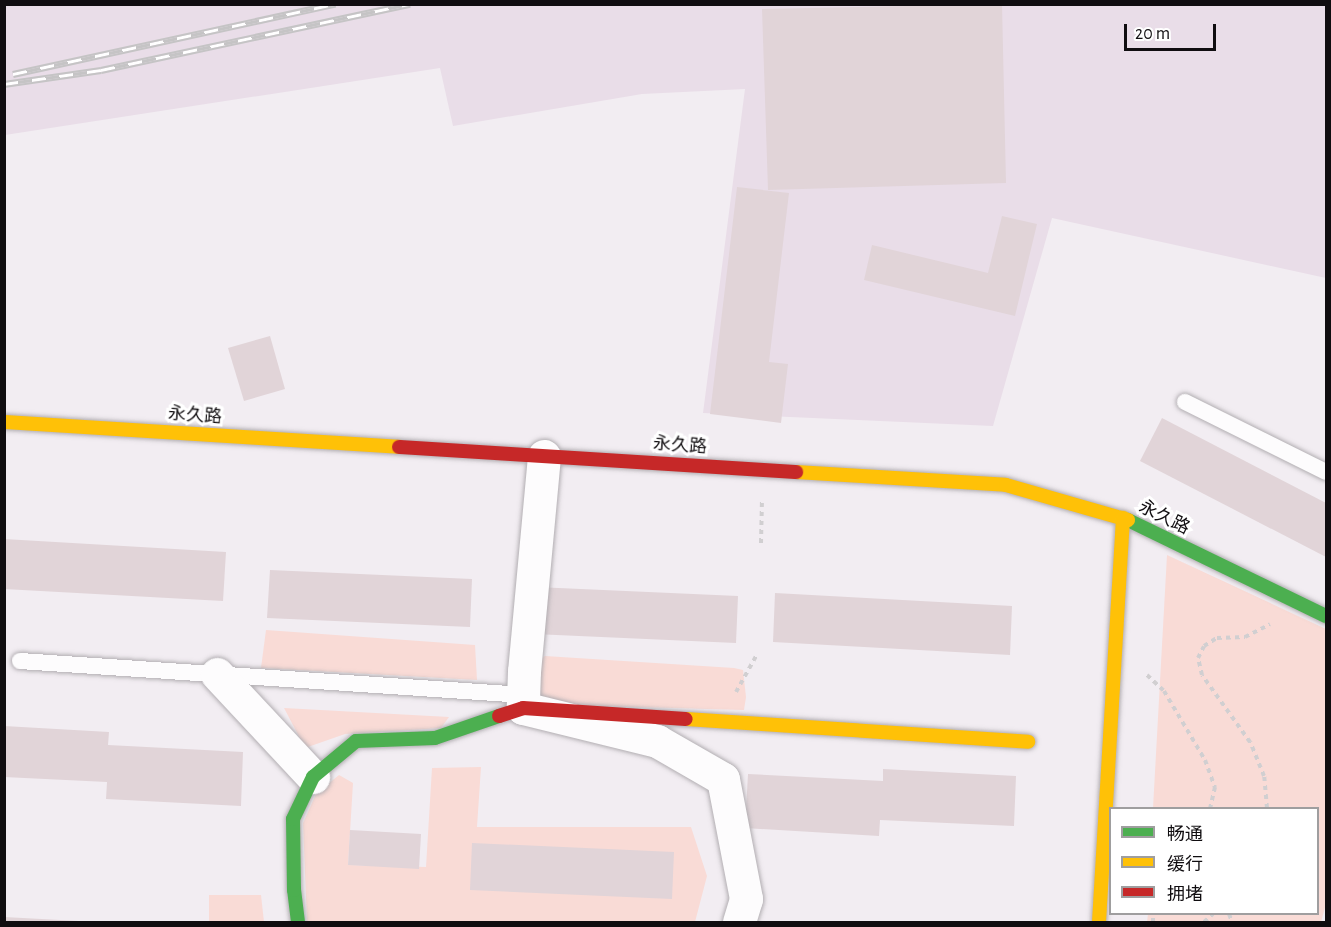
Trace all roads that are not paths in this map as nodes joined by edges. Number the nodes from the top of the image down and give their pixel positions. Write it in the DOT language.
graph roads {
  1 [pos="1185,402"];
  2 [pos="4,422"];
  3 [pos="544,456"];
  4 [pos="1326,472"];
  5 [pos="1123,518"];
  6 [pos="1326,616"];
  7 [pos="20,662"];
  8 [pos="217,674"];
  9 [pos="524,701"];
  10 [pos="1028,742"];
  11 [pos="313,777"];
  12 [pos="298,922"];
  13 [pos="739,922"];
  14 [pos="1099,922"];
  1 -- 4 [label="lane"];
  2 -- 3 [label="main road, 永久路"];
  3 -- 5 [label="main road, 永久路"];
  3 -- 9 [label="street"];
  5 -- 6 [label="main road, 永久路"];
  5 -- 14 [label="main road"];
  7 -- 8 [label="lane"];
  8 -- 9 [label="lane"];
  8 -- 11 [label="street"];
  9 -- 10 [label="main road"];
  9 -- 11 [label="main road"];
  9 -- 13 [label="street"];
  11 -- 12 [label="main road"];
}
